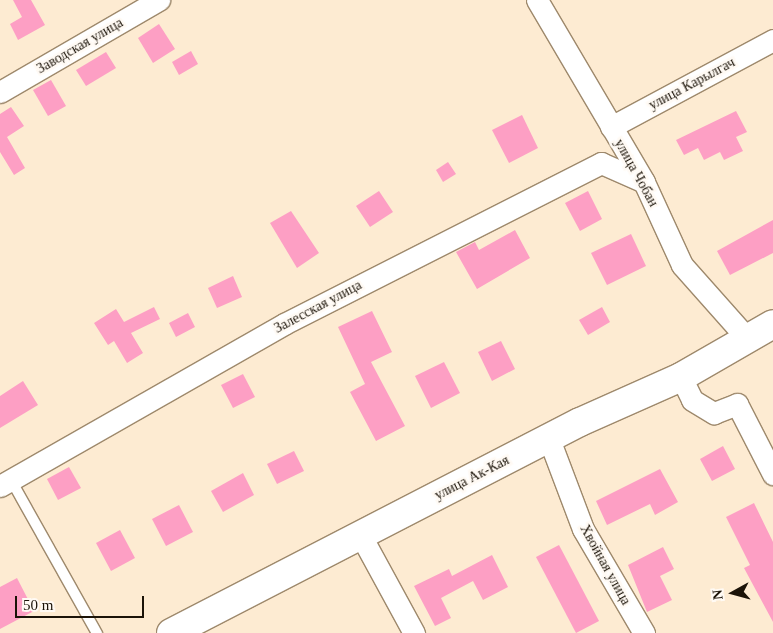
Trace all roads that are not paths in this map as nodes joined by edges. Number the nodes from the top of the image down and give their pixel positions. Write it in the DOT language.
graph roads {
  1 [pos="160,0"];
  2 [pos="537,0"];
  3 [pos="773,40"];
  4 [pos="0,92"];
  5 [pos="611,127"];
  6 [pos="644,182"];
  7 [pos="773,324"];
  8 [pos="746,337"];
  9 [pos="681,378"];
  10 [pos="549,439"];
  11 [pos="773,474"];
  12 [pos="5,483"];
  13 [pos="360,534"];
  14 [pos="200,627"];
  15 [pos="97,633"];
  16 [pos="170,633"];
  17 [pos="414,633"];
  18 [pos="644,633"];
  1 -- 4 [label="street, Заводская улица"];
  2 -- 5 [label="street, улица Чобан"];
  3 -- 5 [label="street, улица Карылгач"];
  5 -- 6 [label="street, улица Чобан"];
  6 -- 8 [label="street, улица Чобан"];
  6 -- 12 [label="street, Залесская улица"];
  7 -- 8 [label="main road, улица Ак-Кая"];
  8 -- 9 [label="main road, улица Ак-Кая"];
  9 -- 10 [label="main road, улица Ак-Кая"];
  9 -- 11 [label="street"];
  10 -- 13 [label="main road, улица Ак-Кая"];
  10 -- 18 [label="street, Хвойная улица"];
  12 -- 15 [label="lane"];
  13 -- 14 [label="main road, улица Ак-Кая"];
  13 -- 17 [label="street"];
  14 -- 16 [label="main road, улица Ак-Кая"];
}
